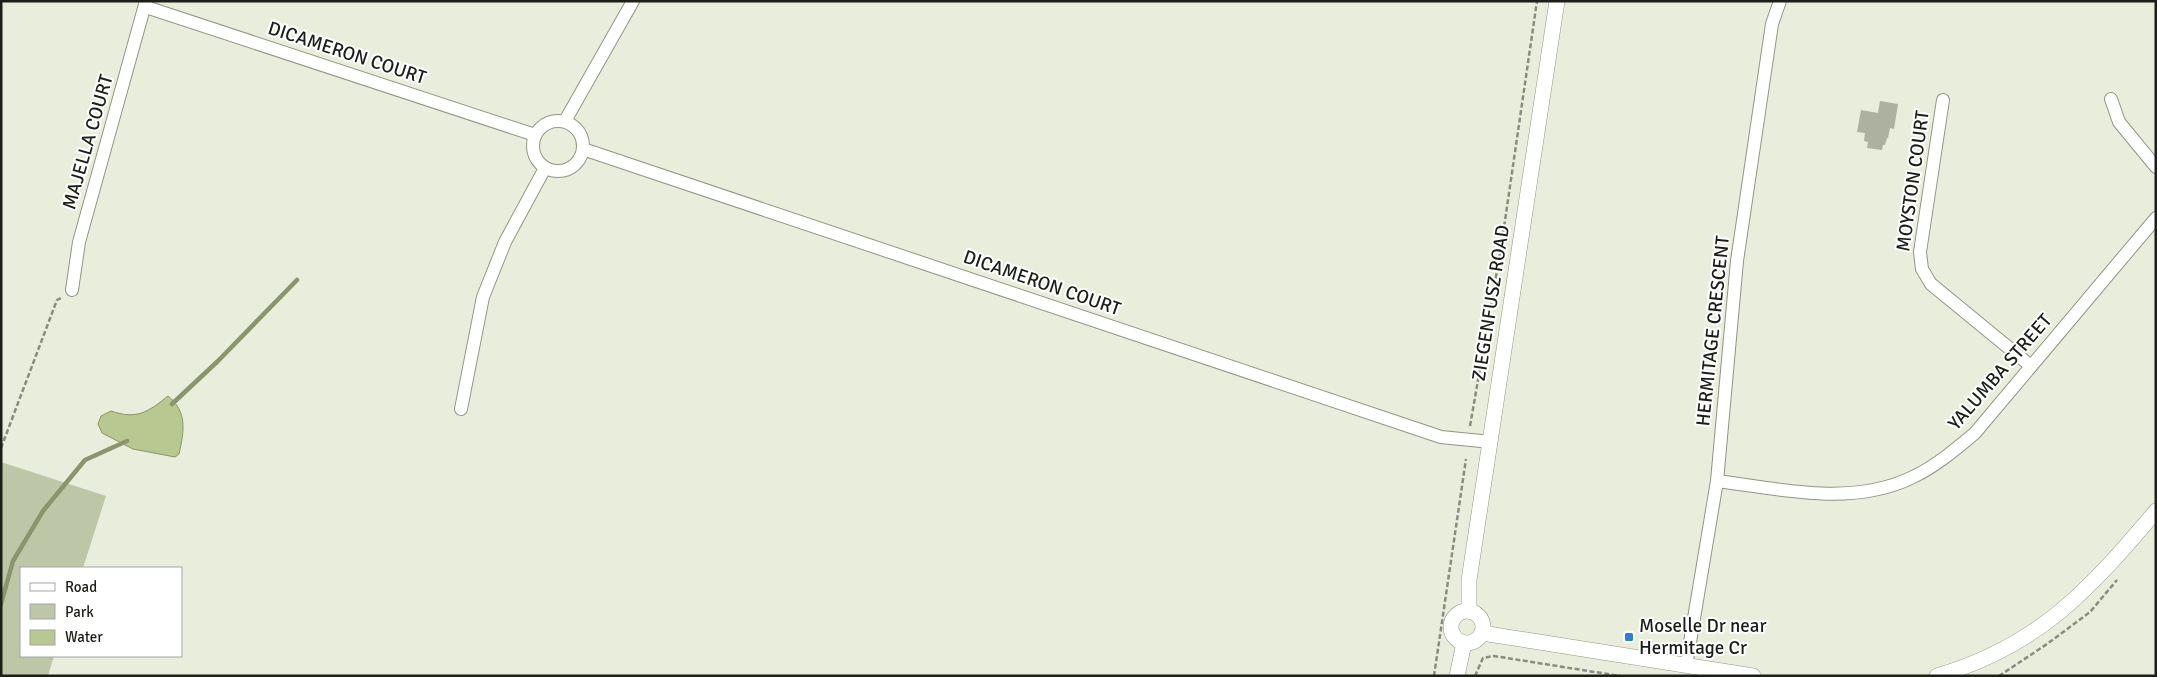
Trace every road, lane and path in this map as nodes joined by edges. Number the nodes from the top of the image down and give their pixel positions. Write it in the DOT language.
graph roads {
  1 [pos="633,1"];
  2 [pos="1537,1"];
  3 [pos="1557,1"];
  4 [pos="1780,1"];
  5 [pos="146,4"];
  6 [pos="2111,99"];
  7 [pos="1943,100"];
  8 [pos="565,121"];
  9 [pos="535,135"];
  10 [pos="583,149"];
  11 [pos="2156,167"];
  12 [pos="545,168"];
  13 [pos="2156,218"];
  14 [pos="72,290"];
  15 [pos="2031,366"];
  16 [pos="461,409"];
  17 [pos="1469,430"];
  18 [pos="1490,442"];
  19 [pos="1,448"];
  20 [pos="1466,459"];
  21 [pos="1717,481"];
  22 [pos="2156,512"];
  23 [pos="1469,611"];
  24 [pos="1482,633"];
  25 [pos="1464,643"];
  26 [pos="1686,666"];
  27 [pos="1581,670"];
  28 [pos="1434,676"];
  29 [pos="1458,676"];
  30 [pos="1475,676"];
  31 [pos="1581,676"];
  32 [pos="1620,676"];
  33 [pos="1753,676"];
  34 [pos="1937,676"];
  1 -- 8 [label="street"];
  2 -- 17 [label="path"];
  3 -- 18 [label="street, ZIEGENFUSZ ROAD"];
  4 -- 21 [label="street, HERMITAGE CRESCENT"];
  5 -- 9 [label="street, DICAMERON COURT"];
  5 -- 14 [label="street, MAJELLA COURT"];
  6 -- 11 [label="street"];
  7 -- 15 [label="street, MOYSTON COURT"];
  8 -- 9 [label="street"];
  8 -- 10 [label="street"];
  9 -- 12 [label="street"];
  10 -- 12 [label="street"];
  10 -- 18 [label="street, DICAMERON COURT"];
  12 -- 16 [label="street"];
  13 -- 15 [label="street, YALUMBA STREET"];
  14 -- 19 [label="path"];
  15 -- 21 [label="street, YALUMBA STREET"];
  18 -- 23 [label="street, ZIEGENFUSZ ROAD"];
  20 -- 28 [label="path"];
  21 -- 26 [label="street, HERMITAGE CRESCENT"];
  22 -- 34 [label="street"];
  23 -- 24 [label="street"];
  23 -- 25 [label="street"];
  24 -- 25 [label="street"];
  24 -- 26 [label="street"];
  25 -- 29 [label="street"];
  26 -- 33 [label="street"];
  27 -- 30 [label="path"];
  27 -- 31 [label="path"];
  27 -- 32 [label="path"];
}
